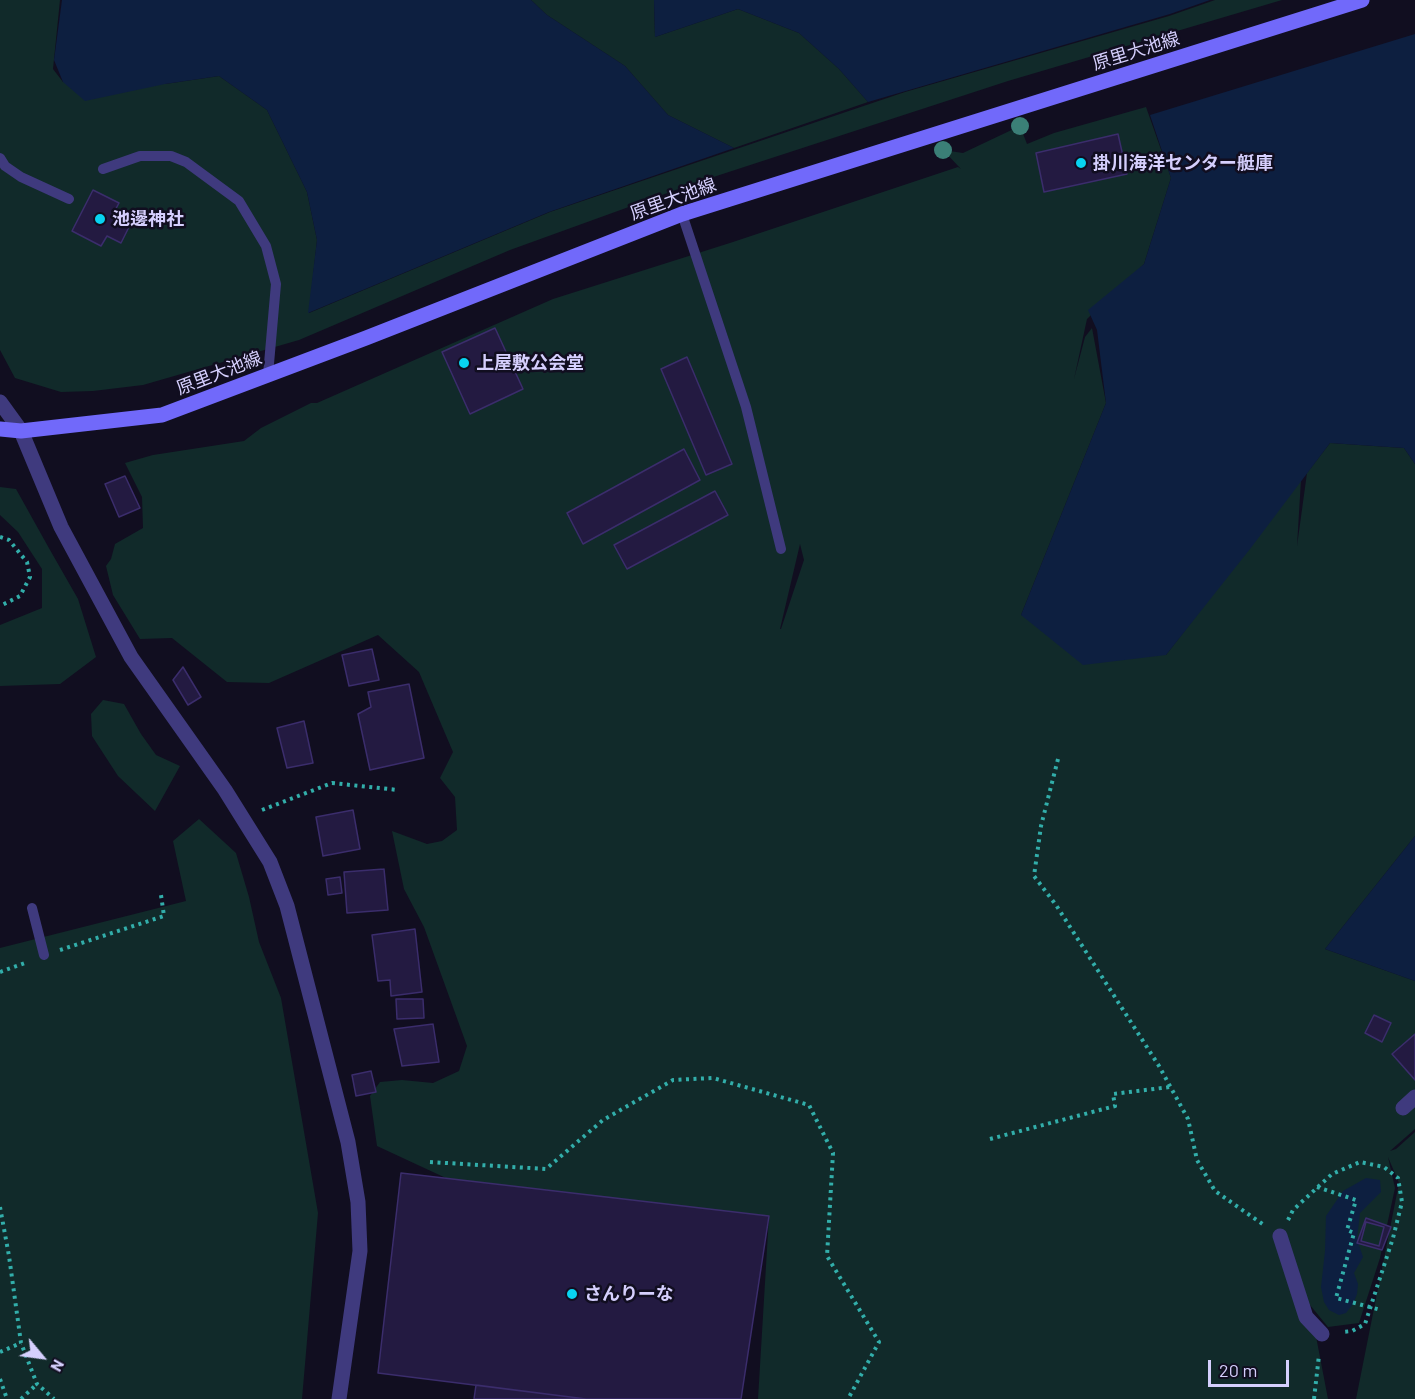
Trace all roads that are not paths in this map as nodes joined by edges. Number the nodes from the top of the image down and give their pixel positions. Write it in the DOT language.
graph roads {
  1 [pos="1362,0"];
  2 [pos="0,158"];
  3 [pos="103,169"];
  4 [pos="69,199"];
  5 [pos="682,214"];
  6 [pos="268,375"];
  7 [pos="0,402"];
  8 [pos="0,429"];
  9 [pos="21,431"];
  10 [pos="781,549"];
  11 [pos="32,908"];
  12 [pos="44,955"];
  13 [pos="1415,1097"];
  14 [pos="1403,1108"];
  15 [pos="1280,1236"];
  16 [pos="1322,1334"];
  17 [pos="339,1399"];
  1 -- 5 [label="main road, 原里大池線"];
  2 -- 4 [label="lane"];
  3 -- 6 [label="lane"];
  5 -- 6 [label="main road, 原里大池線"];
  5 -- 10 [label="lane"];
  6 -- 9 [label="main road, 原里大池線"];
  7 -- 9 [label="street"];
  8 -- 9 [label="main road, 原里大池線"];
  9 -- 17 [label="street"];
  11 -- 12 [label="lane"];
  13 -- 14 [label="street"];
  15 -- 16 [label="street"];
}
